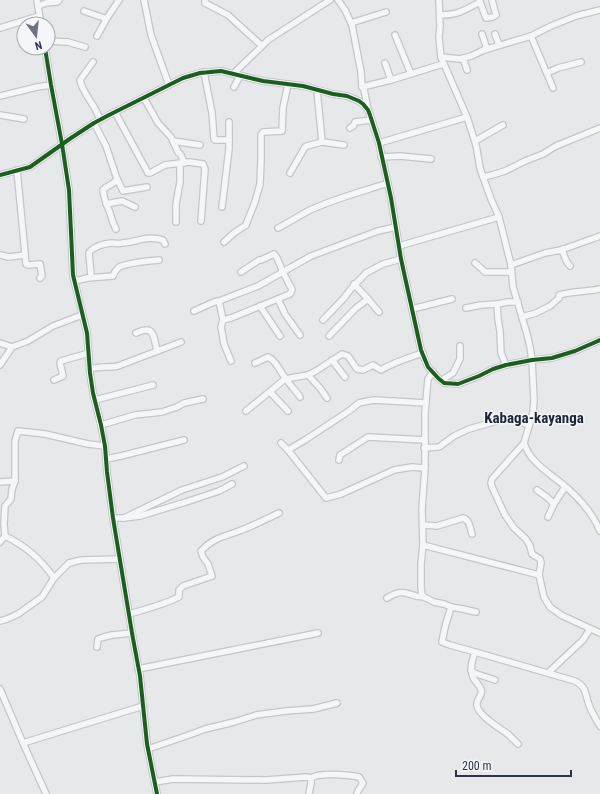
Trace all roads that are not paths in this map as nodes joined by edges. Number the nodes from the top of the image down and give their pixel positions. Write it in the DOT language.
graph roads {
  1 [pos="58,0"];
  2 [pos="119,0"];
  3 [pos="144,0"];
  4 [pos="205,0"];
  5 [pos="330,0"];
  6 [pos="338,0"];
  7 [pos="439,0"];
  8 [pos="492,0"];
  9 [pos="38,3"];
  10 [pos="600,10"];
  11 [pos="84,11"];
  12 [pos="386,12"];
  13 [pos="440,15"];
  14 [pos="39,16"];
  15 [pos="107,18"];
  16 [pos="16,23"];
  17 [pos="351,23"];
  18 [pos="0,28"];
  19 [pos="482,34"];
  20 [pos="495,34"];
  21 [pos="395,35"];
  22 [pos="97,36"];
  23 [pos="531,36"];
  24 [pos="56,41"];
  25 [pos="499,45"];
  26 [pos="262,46"];
  27 [pos="85,47"];
  28 [pos="487,49"];
  29 [pos="46,56"];
  30 [pos="440,57"];
  31 [pos="463,58"];
  32 [pos="93,62"];
  33 [pos="581,62"];
  34 [pos="385,63"];
  35 [pos="443,64"];
  36 [pos="467,70"];
  37 [pos="204,72"];
  38 [pos="547,73"];
  39 [pos="233,74"];
  40 [pos="410,74"];
  41 [pos="240,76"];
  42 [pos="391,80"];
  43 [pos="288,84"];
  44 [pos="51,85"];
  45 [pos="169,85"];
  46 [pos="234,87"];
  47 [pos="362,87"];
  48 [pos="553,88"];
  49 [pos="317,90"];
  50 [pos="0,96"];
  51 [pos="144,98"];
  52 [pos="368,110"];
  53 [pos="115,112"];
  54 [pos="0,115"];
  55 [pos="467,117"];
  56 [pos="24,119"];
  57 [pos="100,120"];
  58 [pos="371,120"];
  59 [pos="229,122"];
  60 [pos="94,123"];
  61 [pos="503,125"];
  62 [pos="350,128"];
  63 [pos="600,128"];
  64 [pos="229,140"];
  65 [pos="173,141"];
  66 [pos="475,141"];
  67 [pos="322,142"];
  68 [pos="379,143"];
  69 [pos="62,144"];
  70 [pos="200,145"];
  71 [pos="344,145"];
  72 [pos="381,156"];
  73 [pos="431,159"];
  74 [pos="182,163"];
  75 [pos="17,170"];
  76 [pos="290,172"];
  77 [pos="0,175"];
  78 [pos="483,177"];
  79 [pos="117,179"];
  80 [pos="388,183"];
  81 [pos="147,187"];
  82 [pos="106,204"];
  83 [pos="135,207"];
  84 [pos="222,207"];
  85 [pos="499,216"];
  86 [pos="201,221"];
  87 [pos="176,222"];
  88 [pos="278,228"];
  89 [pos="396,228"];
  90 [pos="116,229"];
  91 [pos="600,236"];
  92 [pos="224,242"];
  93 [pos="165,244"];
  94 [pos="399,246"];
  95 [pos="562,249"];
  96 [pos="0,255"];
  97 [pos="25,255"];
  98 [pos="401,259"];
  99 [pos="159,260"];
  100 [pos="475,263"];
  101 [pos="511,266"];
  102 [pos="570,266"];
  103 [pos="240,272"];
  104 [pos="283,272"];
  105 [pos="512,272"];
  106 [pos="40,278"];
  107 [pos="88,278"];
  108 [pos="74,281"];
  109 [pos="354,284"];
  110 [pos="600,289"];
  111 [pos="278,299"];
  112 [pos="368,299"];
  113 [pos="452,299"];
  114 [pos="219,301"];
  115 [pos="518,302"];
  116 [pos="497,304"];
  117 [pos="260,306"];
  118 [pos="466,308"];
  119 [pos="412,309"];
  120 [pos="194,311"];
  121 [pos="379,312"];
  122 [pos="82,315"];
  123 [pos="522,317"];
  124 [pos="223,320"];
  125 [pos="323,320"];
  126 [pos="136,333"];
  127 [pos="300,335"];
  128 [pos="280,336"];
  129 [pos="329,336"];
  130 [pos="600,340"];
  131 [pos="181,342"];
  132 [pos="0,343"];
  133 [pos="12,346"];
  134 [pos="460,346"];
  135 [pos="157,351"];
  136 [pos="89,353"];
  137 [pos="422,353"];
  138 [pos="332,360"];
  139 [pos="532,360"];
  140 [pos="231,361"];
  141 [pos="255,363"];
  142 [pos="0,365"];
  143 [pos="506,365"];
  144 [pos="90,369"];
  145 [pos="433,372"];
  146 [pos="308,375"];
  147 [pos="345,377"];
  148 [pos="285,379"];
  149 [pos="54,380"];
  150 [pos="442,380"];
  151 [pos="153,385"];
  152 [pos="270,392"];
  153 [pos="300,397"];
  154 [pos="327,398"];
  155 [pos="203,399"];
  156 [pos="95,400"];
  157 [pos="426,403"];
  158 [pos="288,410"];
  159 [pos="246,411"];
  160 [pos="101,425"];
  161 [pos="529,426"];
  162 [pos="184,440"];
  163 [pos="424,440"];
  164 [pos="281,443"];
  165 [pos="524,443"];
  166 [pos="105,446"];
  167 [pos="424,448"];
  168 [pos="288,450"];
  169 [pos="106,459"];
  170 [pos="339,460"];
  171 [pos="244,466"];
  172 [pos="424,468"];
  173 [pos="15,481"];
  174 [pos="0,482"];
  175 [pos="232,484"];
  176 [pos="565,487"];
  177 [pos="537,490"];
  178 [pos="554,504"];
  179 [pos="279,513"];
  180 [pos="548,517"];
  181 [pos="113,518"];
  182 [pos="124,518"];
  183 [pos="598,520"];
  184 [pos="423,525"];
  185 [pos="600,531"];
  186 [pos="472,534"];
  187 [pos="5,536"];
  188 [pos="0,542"];
  189 [pos="423,545"];
  190 [pos="120,559"];
  191 [pos="539,575"];
  192 [pos="54,578"];
  193 [pos="424,597"];
  194 [pos="386,598"];
  195 [pos="451,607"];
  196 [pos="476,612"];
  197 [pos="129,614"];
  198 [pos="0,621"];
  199 [pos="590,629"];
  200 [pos="132,633"];
  201 [pos="318,633"];
  202 [pos="600,633"];
  203 [pos="97,647"];
  204 [pos="475,652"];
  205 [pos="138,669"];
  206 [pos="471,670"];
  207 [pos="549,673"];
  208 [pos="495,680"];
  209 [pos="0,689"];
  210 [pos="337,703"];
  211 [pos="143,706"];
  212 [pos="600,726"];
  213 [pos="22,742"];
  214 [pos="518,744"];
  215 [pos="148,748"];
  216 [pos="311,778"];
  217 [pos="154,782"];
  218 [pos="39,794"];
  219 [pos="43,794"];
  220 [pos="46,794"];
  221 [pos="157,794"];
  222 [pos="309,794"];
  223 [pos="357,794"];
  1 -- 9 [label="street"];
  2 -- 15 [label="street"];
  3 -- 45 [label="street"];
  4 -- 26 [label="street"];
  5 -- 26 [label="street"];
  6 -- 17 [label="street"];
  7 -- 13 [label="street"];
  8 -- 13 [label="street"];
  9 -- 14 [label="street"];
  10 -- 23 [label="street"];
  11 -- 15 [label="street"];
  12 -- 17 [label="street"];
  13 -- 30 [label="street"];
  15 -- 22 [label="street"];
  16 -- 18 [label="street"];
  17 -- 47 [label="street"];
  19 -- 28 [label="street"];
  20 -- 25 [label="street"];
  21 -- 40 [label="street"];
  23 -- 25 [label="street"];
  23 -- 38 [label="street"];
  24 -- 27 [label="street"];
  25 -- 28 [label="street"];
  26 -- 39 [label="street"];
  28 -- 31 [label="street"];
  29 -- 44 [label="street"];
  30 -- 31 [label="street"];
  30 -- 35 [label="street"];
  31 -- 36 [label="street"];
  32 -- 57 [label="street"];
  33 -- 38 [label="street"];
  34 -- 42 [label="street"];
  35 -- 40 [label="street"];
  35 -- 55 [label="street"];
  37 -- 39 [label="street"];
  37 -- 45 [label="street"];
  37 -- 64 [label="street"];
  38 -- 48 [label="street"];
  39 -- 41 [label="street"];
  40 -- 42 [label="street"];
  41 -- 43 [label="street"];
  41 -- 46 [label="street"];
  42 -- 47 [label="street"];
  43 -- 49 [label="street"];
  43 -- 92 [label="street"];
  44 -- 50 [label="street"];
  44 -- 69 [label="street"];
  45 -- 51 [label="street"];
  47 -- 52 [label="street"];
  49 -- 52 [label="street"];
  49 -- 67 [label="street"];
  51 -- 53 [label="street"];
  51 -- 65 [label="street"];
  52 -- 58 [label="street"];
  53 -- 57 [label="street"];
  53 -- 74 [label="street"];
  54 -- 56 [label="street"];
  55 -- 66 [label="street"];
  55 -- 68 [label="street"];
  57 -- 60 [label="street"];
  58 -- 62 [label="street"];
  58 -- 68 [label="street"];
  59 -- 64 [label="street"];
  60 -- 69 [label="street"];
  60 -- 79 [label="street"];
  61 -- 66 [label="street"];
  63 -- 78 [label="street"];
  64 -- 84 [label="street"];
  65 -- 70 [label="street"];
  65 -- 74 [label="street"];
  66 -- 78 [label="street"];
  67 -- 71 [label="street"];
  67 -- 76 [label="street"];
  68 -- 72 [label="street"];
  69 -- 75 [label="street"];
  69 -- 108 [label="street"];
  72 -- 73 [label="street"];
  72 -- 80 [label="street"];
  74 -- 86 [label="street"];
  74 -- 87 [label="street"];
  75 -- 77 [label="street"];
  75 -- 97 [label="street"];
  78 -- 85 [label="street"];
  79 -- 81 [label="street"];
  79 -- 82 [label="street"];
  80 -- 88 [label="street"];
  80 -- 89 [label="street"];
  82 -- 83 [label="street"];
  82 -- 90 [label="street"];
  85 -- 94 [label="street"];
  85 -- 101 [label="street"];
  89 -- 94 [label="street"];
  89 -- 104 [label="street"];
  91 -- 95 [label="street"];
  93 -- 107 [label="street"];
  94 -- 98 [label="street"];
  95 -- 101 [label="street"];
  95 -- 102 [label="street"];
  96 -- 97 [label="street"];
  97 -- 106 [label="street"];
  98 -- 109 [label="street"];
  98 -- 119 [label="street"];
  99 -- 107 [label="street"];
  100 -- 105 [label="street"];
  101 -- 105 [label="street"];
  103 -- 104 [label="street"];
  104 -- 111 [label="street"];
  104 -- 114 [label="street"];
  105 -- 115 [label="street"];
  107 -- 108 [label="street"];
  108 -- 122 [label="street"];
  109 -- 112 [label="street"];
  109 -- 125 [label="street"];
  110 -- 123 [label="street"];
  111 -- 117 [label="street"];
  111 -- 127 [label="street"];
  112 -- 121 [label="street"];
  112 -- 129 [label="street"];
  113 -- 119 [label="street"];
  114 -- 120 [label="street"];
  114 -- 124 [label="street"];
  115 -- 116 [label="street"];
  115 -- 123 [label="street"];
  116 -- 118 [label="street"];
  116 -- 143 [label="street"];
  117 -- 124 [label="street"];
  117 -- 128 [label="street"];
  119 -- 137 [label="street"];
  122 -- 133 [label="street"];
  122 -- 136 [label="street"];
  123 -- 139 [label="street"];
  124 -- 140 [label="street"];
  126 -- 135 [label="street"];
  130 -- 139 [label="street"];
  131 -- 135 [label="street"];
  132 -- 133 [label="street"];
  133 -- 142 [label="street"];
  134 -- 150 [label="street"];
  135 -- 144 [label="street"];
  136 -- 144 [label="street"];
  136 -- 149 [label="street"];
  137 -- 138 [label="street"];
  137 -- 145 [label="street"];
  138 -- 146 [label="street"];
  138 -- 147 [label="street"];
  139 -- 143 [label="street"];
  139 -- 161 [label="street"];
  141 -- 148 [label="street"];
  143 -- 150 [label="street"];
  144 -- 156 [label="street"];
  145 -- 150 [label="street"];
  145 -- 157 [label="street"];
  146 -- 148 [label="street"];
  146 -- 154 [label="street"];
  148 -- 152 [label="street"];
  148 -- 153 [label="street"];
  151 -- 156 [label="street"];
  152 -- 158 [label="street"];
  152 -- 159 [label="street"];
  155 -- 160 [label="street"];
  156 -- 160 [label="street"];
  157 -- 163 [label="street"];
  157 -- 168 [label="street"];
  160 -- 166 [label="street"];
  161 -- 165 [label="street"];
  161 -- 167 [label="street"];
  162 -- 169 [label="street"];
  163 -- 167 [label="street"];
  163 -- 170 [label="street"];
  164 -- 168 [label="street"];
  165 -- 176 [label="street"];
  165 -- 191 [label="street"];
  166 -- 169 [label="street"];
  166 -- 173 [label="street"];
  167 -- 172 [label="street"];
  168 -- 172 [label="street"];
  169 -- 181 [label="street"];
  171 -- 182 [label="street"];
  172 -- 184 [label="street"];
  173 -- 174 [label="street"];
  173 -- 187 [label="street"];
  175 -- 182 [label="street"];
  176 -- 178 [label="street"];
  176 -- 183 [label="street"];
  177 -- 178 [label="street"];
  178 -- 180 [label="street"];
  179 -- 197 [label="street"];
  181 -- 182 [label="street"];
  181 -- 190 [label="street"];
  183 -- 185 [label="street"];
  184 -- 186 [label="street"];
  184 -- 189 [label="street"];
  187 -- 188 [label="street"];
  187 -- 192 [label="street"];
  189 -- 191 [label="street"];
  189 -- 193 [label="street"];
  190 -- 192 [label="street"];
  190 -- 197 [label="street"];
  191 -- 199 [label="street"];
  192 -- 198 [label="street"];
  193 -- 194 [label="street"];
  193 -- 195 [label="street"];
  195 -- 196 [label="street"];
  195 -- 204 [label="street"];
  197 -- 200 [label="street"];
  199 -- 202 [label="street"];
  199 -- 207 [label="street"];
  200 -- 203 [label="street"];
  200 -- 205 [label="street"];
  201 -- 205 [label="street"];
  204 -- 206 [label="street"];
  204 -- 207 [label="street"];
  205 -- 211 [label="street"];
  206 -- 208 [label="street"];
  206 -- 214 [label="street"];
  207 -- 212 [label="street"];
  209 -- 213 [label="street"];
  210 -- 215 [label="street"];
  211 -- 213 [label="street"];
  211 -- 215 [label="street"];
  213 -- 220 [label="street"];
  215 -- 217 [label="street"];
  216 -- 217 [label="street"];
  216 -- 222 [label="street"];
  216 -- 223 [label="street"];
  217 -- 221 [label="street"];
  218 -- 219 [label="street"];
}
